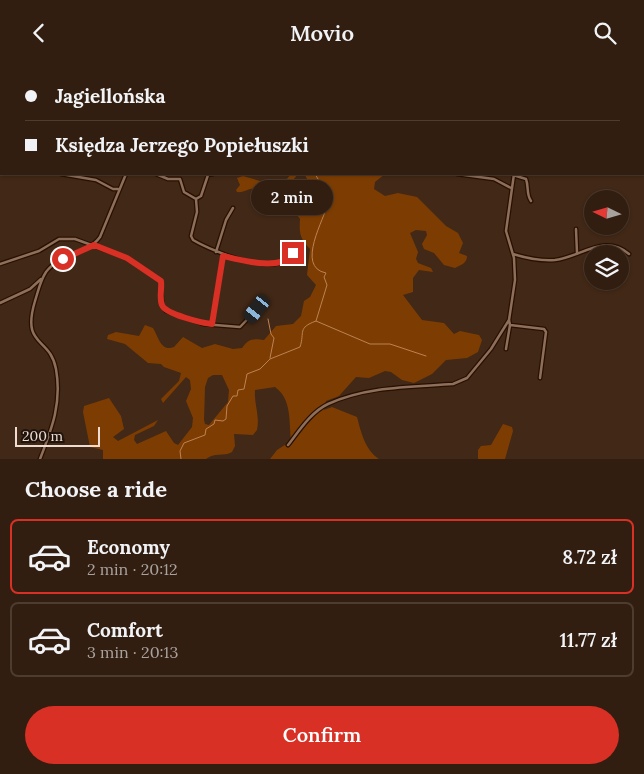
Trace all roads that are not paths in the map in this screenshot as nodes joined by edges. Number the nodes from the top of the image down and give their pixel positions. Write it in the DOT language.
graph roads {
  1 [pos="67,175"];
  2 [pos="125,175"];
  3 [pos="158,175"];
  4 [pos="208,175"];
  5 [pos="464,175"];
  6 [pos="513,175"];
  7 [pos="511,188"];
  8 [pos="118,189"];
  9 [pos="196,199"];
  10 [pos="531,201"];
  11 [pos="233,208"];
  12 [pos="576,229"];
  13 [pos="94,245"];
  14 [pos="584,251"];
  15 [pos="216,252"];
  16 [pos="512,252"];
  17 [pos="293,253"];
  18 [pos="577,253"];
  19 [pos="223,256"];
  20 [pos="0,264"];
  21 [pos="42,278"];
  22 [pos="0,303"];
  23 [pos="261,305"];
  24 [pos="508,320"];
  25 [pos="212,324"];
  26 [pos="510,325"];
  27 [pos="506,349"];
  28 [pos="540,378"];
  29 [pos="288,445"];
  30 [pos="40,459"];
  1 -- 8 [label="street"];
  2 -- 8 [label="street"];
  3 -- 9 [label="street"];
  4 -- 9 [label="street"];
  5 -- 7 [label="street"];
  6 -- 7 [label="street"];
  6 -- 10 [label="street"];
  7 -- 16 [label="street"];
  8 -- 13 [label="street"];
  9 -- 15 [label="street"];
  11 -- 15 [label="street"];
  12 -- 18 [label="street"];
  13 -- 20 [label="street"];
  13 -- 21 [label="street"];
  13 -- 25 [label="street"];
  14 -- 18 [label="street"];
  15 -- 19 [label="street"];
  16 -- 18 [label="street"];
  16 -- 24 [label="street"];
  17 -- 19 [label="street"];
  19 -- 25 [label="street"];
  21 -- 22 [label="street"];
  21 -- 30 [label="street"];
  23 -- 25 [label="street"];
  24 -- 26 [label="street"];
  24 -- 29 [label="street"];
  26 -- 27 [label="street"];
  26 -- 28 [label="street"];
}
